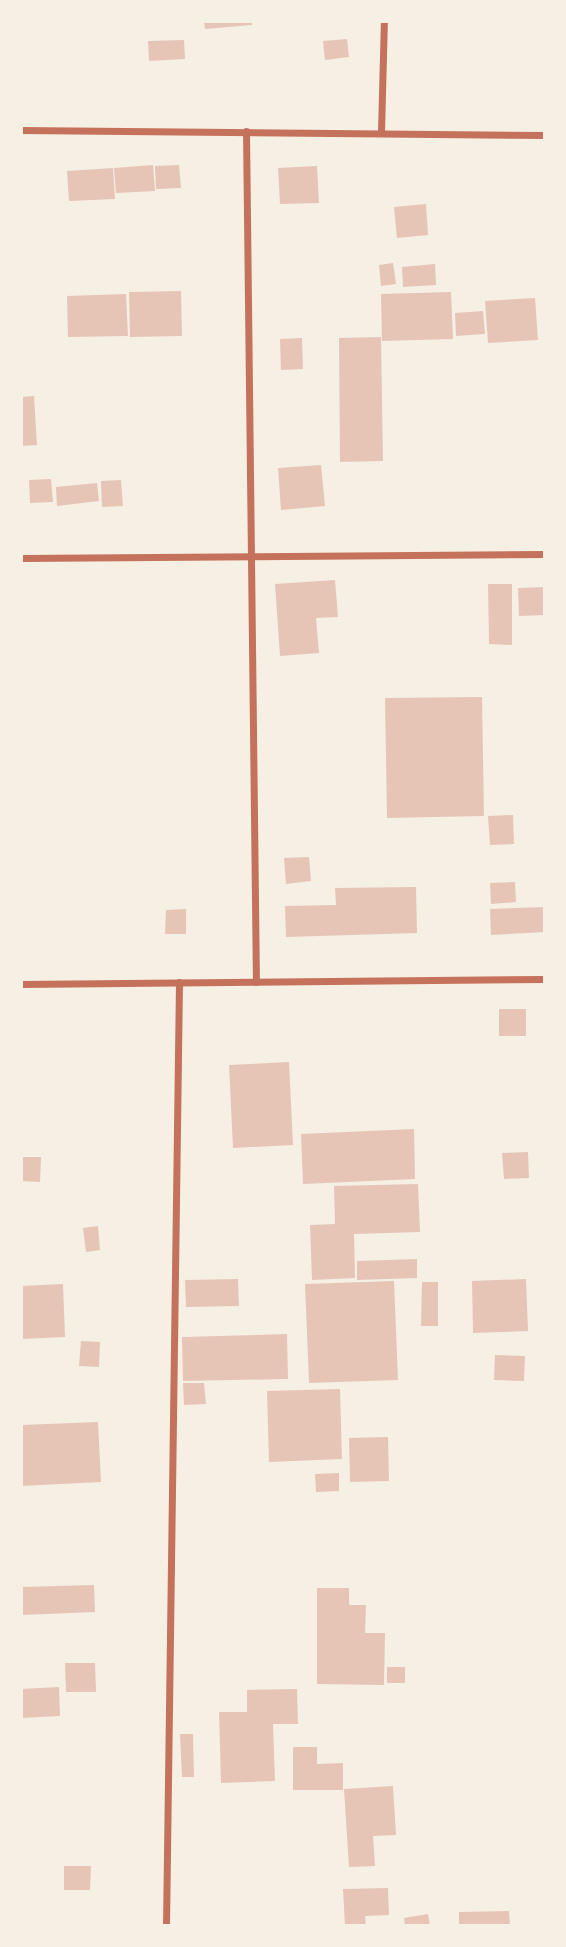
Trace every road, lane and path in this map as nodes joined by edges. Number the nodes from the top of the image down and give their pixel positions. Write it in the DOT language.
graph roads {
  1 [pos="384,21"];
  2 [pos="21,130"];
  3 [pos="246,131"];
  4 [pos="381,132"];
  5 [pos="545,135"];
  6 [pos="545,554"];
  7 [pos="253,556"];
  8 [pos="21,558"];
  9 [pos="545,979"];
  10 [pos="179,982"];
  11 [pos="256,982"];
  12 [pos="21,984"];
  13 [pos="166,1926"];
  1 -- 4 [label="street"];
  2 -- 3 [label="street"];
  3 -- 4 [label="street"];
  3 -- 7 [label="street"];
  4 -- 5 [label="street"];
  6 -- 7 [label="street"];
  7 -- 8 [label="street"];
  7 -- 11 [label="street"];
  9 -- 11 [label="street"];
  10 -- 11 [label="street"];
  10 -- 12 [label="street"];
  10 -- 13 [label="street"];
}
